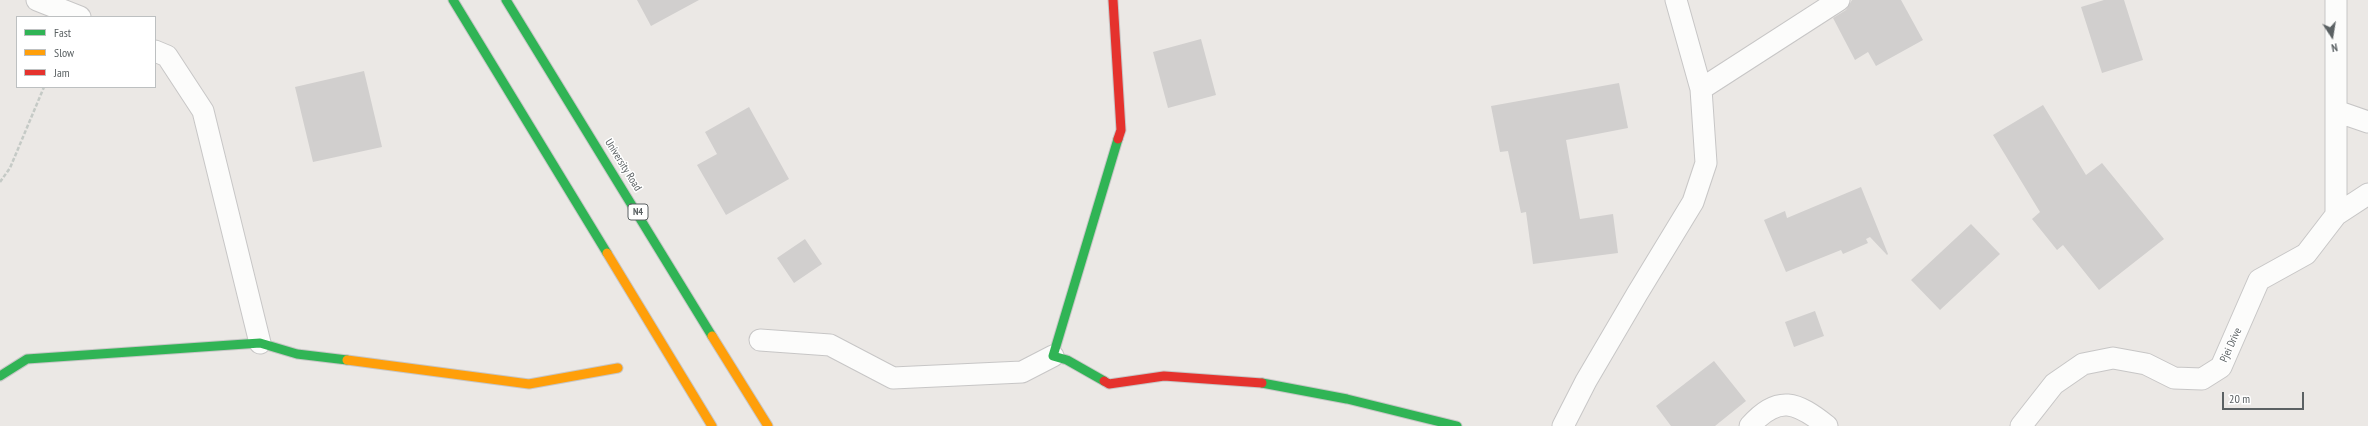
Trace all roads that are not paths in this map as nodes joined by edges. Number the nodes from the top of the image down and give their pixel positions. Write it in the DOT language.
graph roads {
  1 [pos="37,0"];
  2 [pos="452,0"];
  3 [pos="506,0"];
  4 [pos="1113,0"];
  5 [pos="1676,0"];
  6 [pos="1840,0"];
  7 [pos="2336,0"];
  8 [pos="77,16"];
  9 [pos="156,50"];
  10 [pos="1701,89"];
  11 [pos="2336,111"];
  12 [pos="2368,122"];
  13 [pos="2368,194"];
  14 [pos="2336,215"];
  15 [pos="760,340"];
  16 [pos="260,343"];
  17 [pos="1053,356"];
  18 [pos="618,368"];
  19 [pos="0,376"];
  20 [pos="712,426"];
  21 [pos="768,426"];
  22 [pos="1457,426"];
  23 [pos="1564,426"];
  24 [pos="1750,426"];
  25 [pos="1827,426"];
  26 [pos="2021,426"];
  1 -- 8 [label="street"];
  2 -- 20 [label="main road"];
  3 -- 21 [label="main road, University Road / N4"];
  4 -- 17 [label="main road"];
  5 -- 10 [label="street"];
  6 -- 10 [label="street"];
  7 -- 11 [label="street"];
  9 -- 16 [label="street"];
  10 -- 23 [label="street"];
  11 -- 12 [label="street"];
  11 -- 14 [label="street"];
  13 -- 14 [label="street, Pjei Drive"];
  14 -- 26 [label="street, Pjei Drive"];
  15 -- 17 [label="street"];
  16 -- 18 [label="main road"];
  16 -- 19 [label="main road"];
  17 -- 22 [label="main road"];
  24 -- 25 [label="street"];
}
